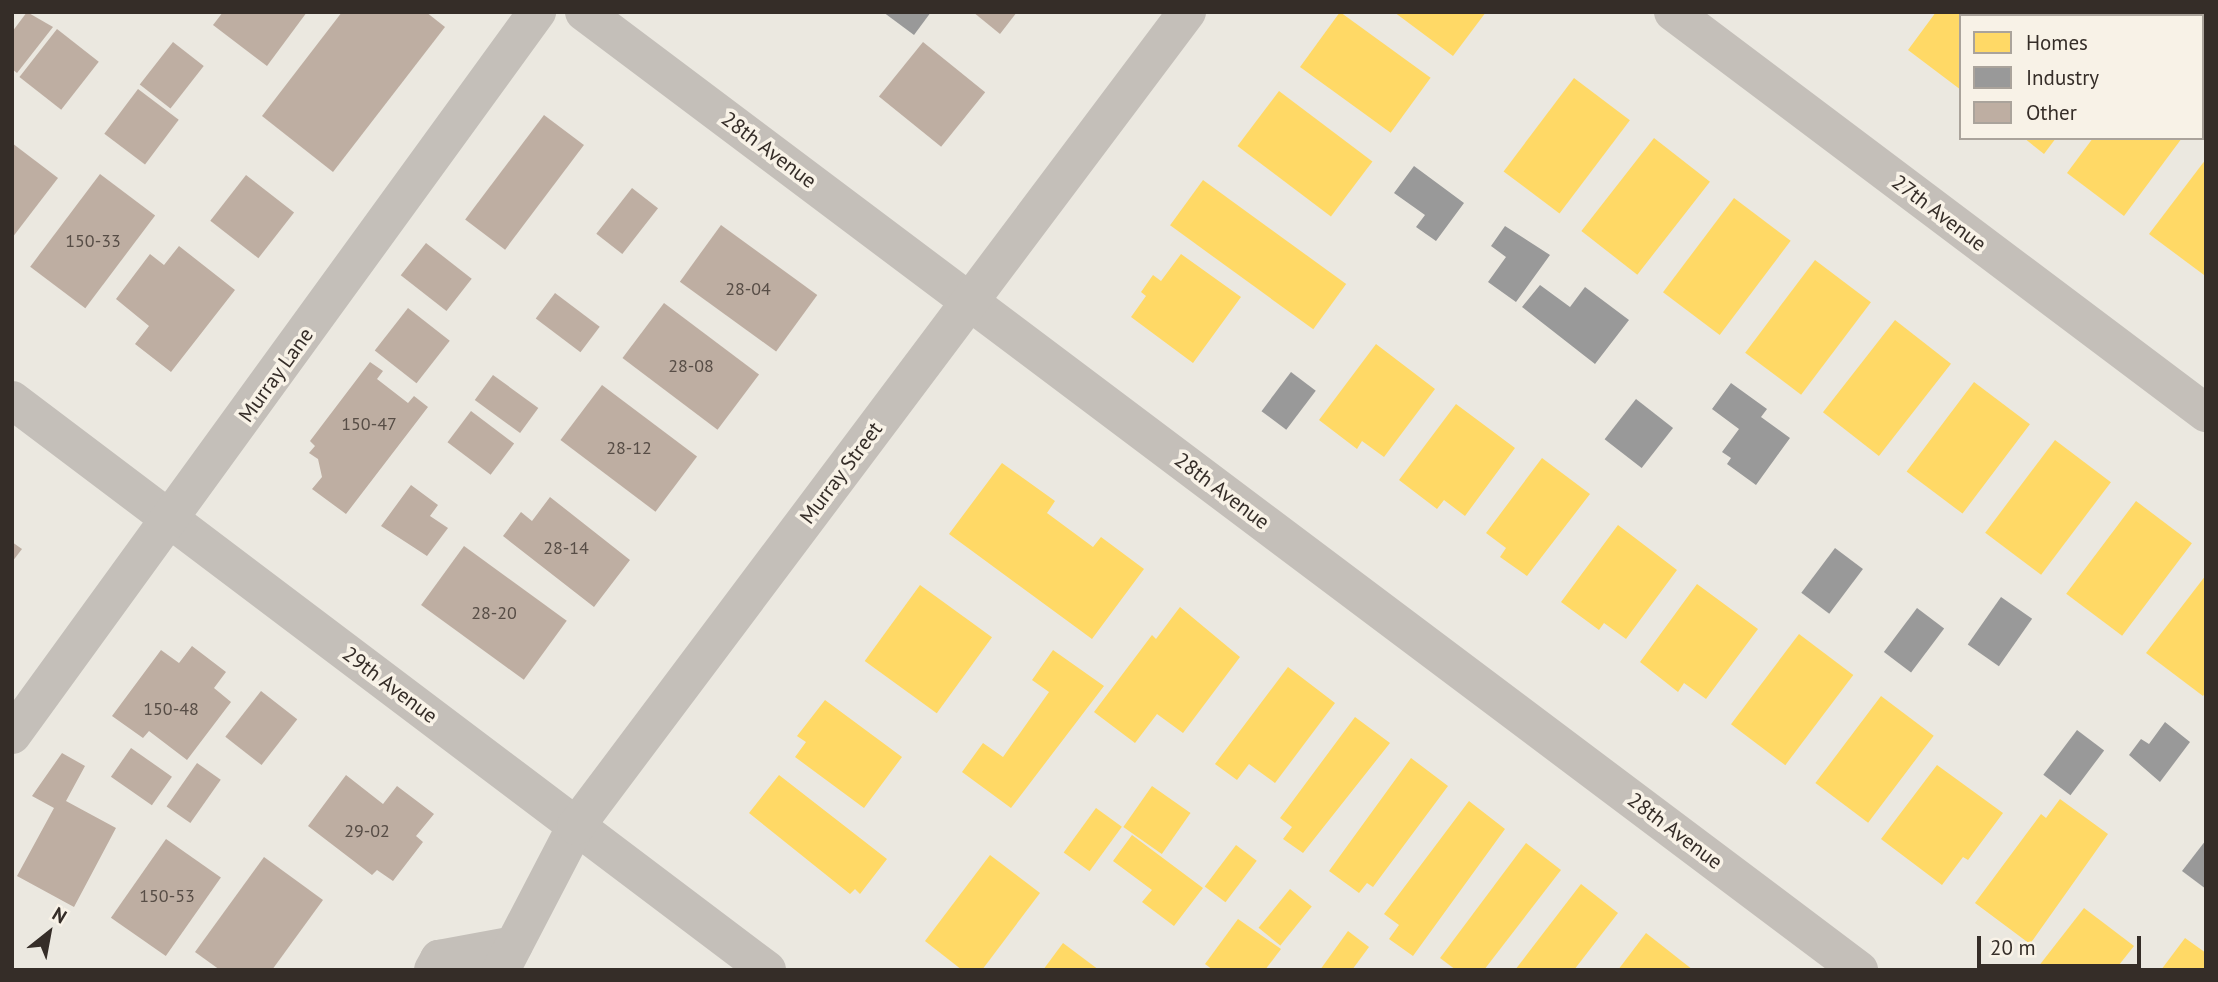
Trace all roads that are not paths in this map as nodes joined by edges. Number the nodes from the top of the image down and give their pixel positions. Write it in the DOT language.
graph roads {
  1 [pos="537,12"];
  2 [pos="584,12"];
  3 [pos="1187,12"];
  4 [pos="1673,12"];
  5 [pos="970,301"];
  6 [pos="12,400"];
  7 [pos="2206,413"];
  8 [pos="172,520"];
  9 [pos="12,735"];
  10 [pos="576,826"];
  11 [pos="508,957"];
  12 [pos="433,970"];
  13 [pos="768,970"];
  14 [pos="1859,970"];
  1 -- 8 [label="street, Murray Lane"];
  2 -- 5 [label="street, 28th Avenue"];
  3 -- 5 [label="street, Murray Street"];
  4 -- 7 [label="street, 27th Avenue"];
  5 -- 10 [label="street, Murray Street"];
  5 -- 14 [label="street, 28th Avenue"];
  6 -- 8 [label="street, 29th Avenue"];
  8 -- 9 [label="street, Murray Lane"];
  8 -- 10 [label="street, 29th Avenue"];
  10 -- 11 [label="street, Murray Street"];
  10 -- 13 [label="street, 29th Avenue"];
  11 -- 12 [label="street, Murray Street"];
}
